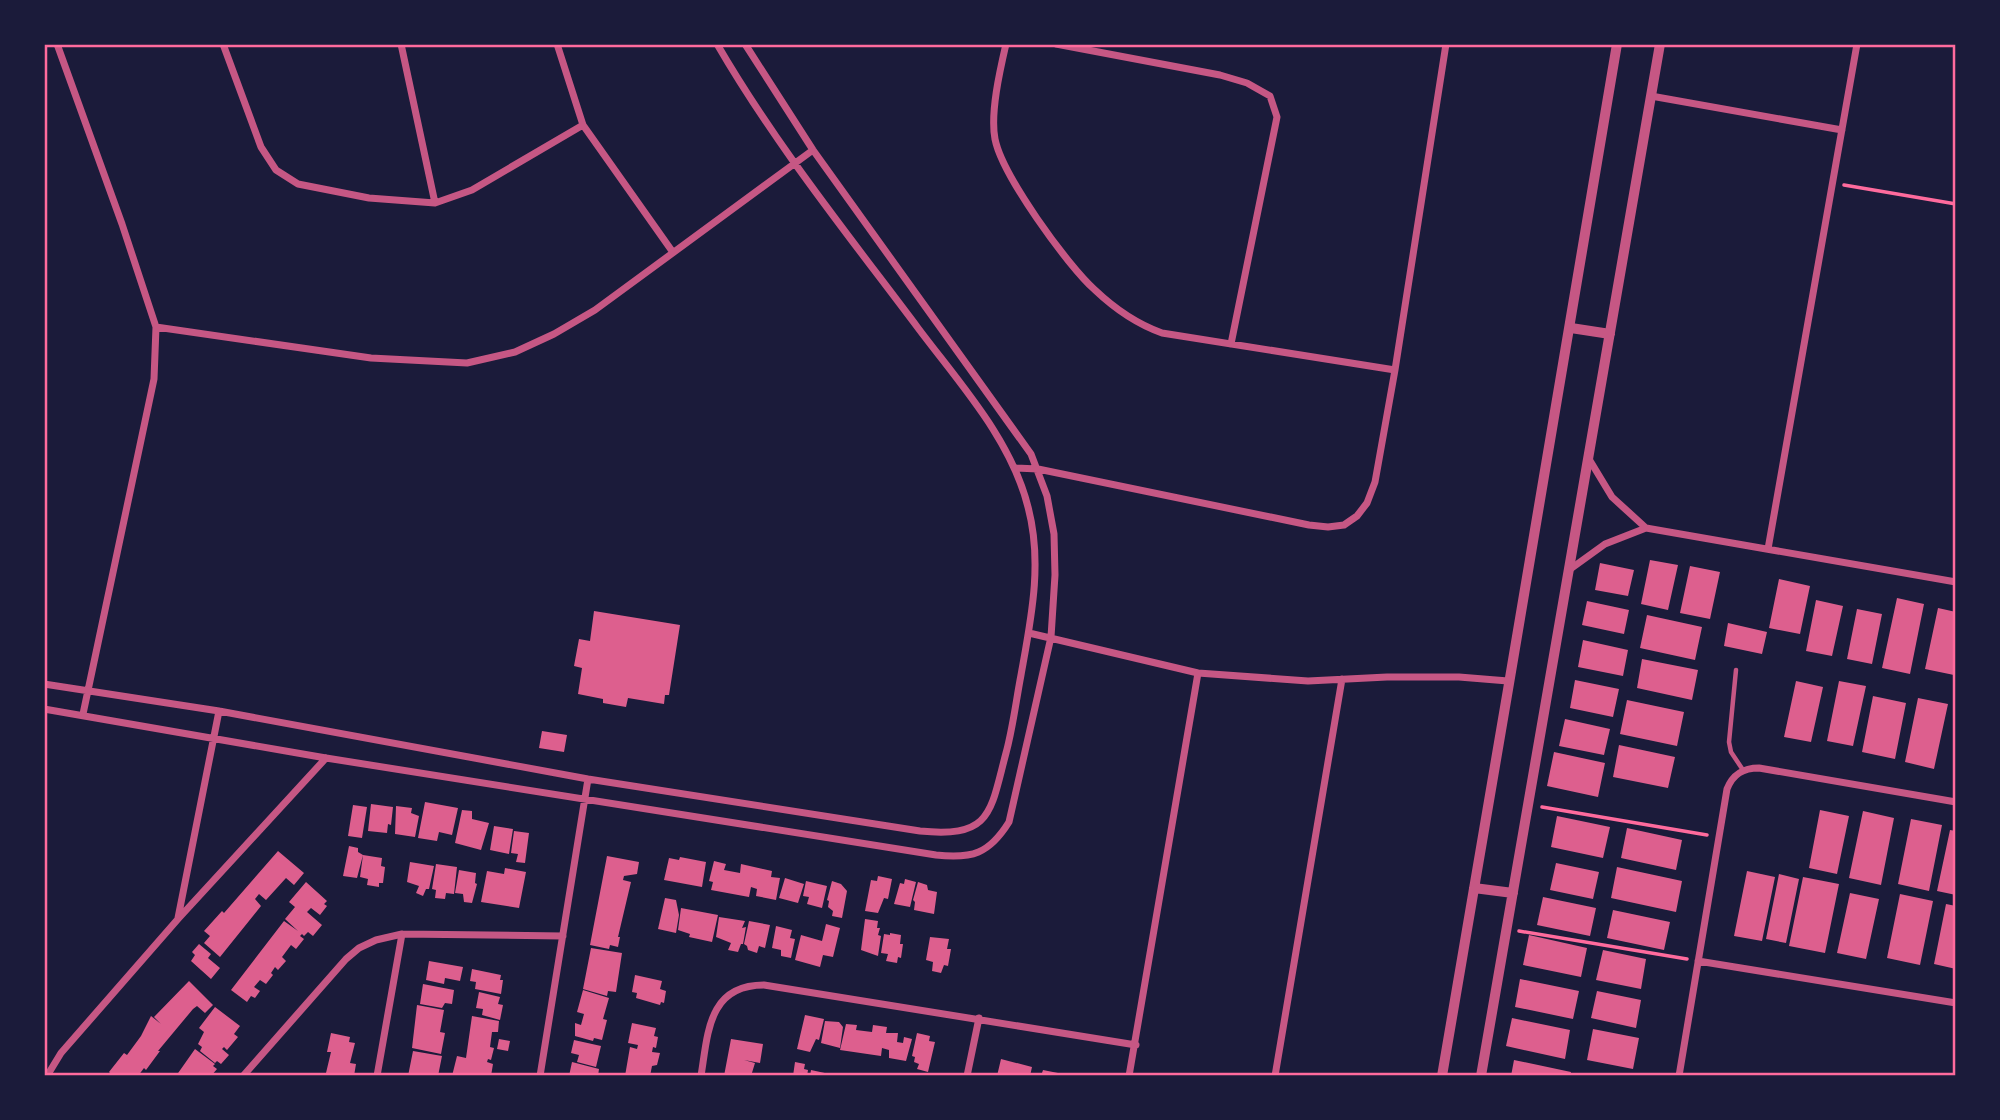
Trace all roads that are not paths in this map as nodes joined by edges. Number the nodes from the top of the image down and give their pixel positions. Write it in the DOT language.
graph roads {
  1 [pos="57,44"];
  2 [pos="223,44"];
  3 [pos="401,44"];
  4 [pos="557,44"];
  5 [pos="717,44"];
  6 [pos="745,44"];
  7 [pos="1006,44"];
  8 [pos="1056,44"];
  9 [pos="1446,44"];
  10 [pos="1617,44"];
  11 [pos="1660,44"];
  12 [pos="1857,44"];
  13 [pos="1651,96"];
  14 [pos="583,125"];
  15 [pos="1842,130"];
  16 [pos="814,150"];
  17 [pos="795,163"];
  18 [pos="435,203"];
  19 [pos="672,251"];
  20 [pos="156,327"];
  21 [pos="1571,328"];
  22 [pos="1610,334"];
  23 [pos="1231,344"];
  24 [pos="1395,370"];
  25 [pos="1588,458"];
  26 [pos="1016,468"];
  27 [pos="1038,469"];
  28 [pos="1646,528"];
  29 [pos="1768,549"];
  30 [pos="1569,570"];
  31 [pos="1956,582"];
  32 [pos="1029,633"];
  33 [pos="1051,637"];
  34 [pos="1736,670"];
  35 [pos="1198,673"];
  36 [pos="1342,679"];
  37 [pos="1508,681"];
  38 [pos="44,684"];
  39 [pos="88,690"];
  40 [pos="44,709"];
  41 [pos="219,711"];
  42 [pos="83,714"];
  43 [pos="215,737"];
  44 [pos="326,758"];
  45 [pos="1743,770"];
  46 [pos="588,779"];
  47 [pos="586,800"];
  48 [pos="1956,802"];
  49 [pos="1474,888"];
  50 [pos="1513,893"];
  51 [pos="178,919"];
  52 [pos="402,933"];
  53 [pos="562,936"];
  54 [pos="1699,961"];
  55 [pos="1956,1003"];
  56 [pos="979,1018"];
  57 [pos="1136,1045"];
  58 [pos="47,1076"];
  59 [pos="243,1076"];
  60 [pos="377,1076"];
  61 [pos="540,1076"];
  62 [pos="701,1076"];
  63 [pos="967,1076"];
  64 [pos="1129,1076"];
  65 [pos="1275,1076"];
  66 [pos="1442,1076"];
  67 [pos="1481,1076"];
  68 [pos="1679,1076"];
  1 -- 20 [label="street"];
  2 -- 18 [label="street"];
  3 -- 18 [label="street"];
  4 -- 14 [label="street"];
  5 -- 17 [label="street"];
  6 -- 16 [label="street"];
  7 -- 23 [label="street"];
  8 -- 23 [label="street"];
  9 -- 24 [label="street"];
  10 -- 21 [label="street"];
  11 -- 13 [label="street"];
  12 -- 15 [label="street"];
  13 -- 15 [label="street"];
  13 -- 22 [label="street"];
  14 -- 18 [label="street"];
  14 -- 19 [label="street"];
  15 -- 29 [label="street"];
  16 -- 17 [label="street"];
  16 -- 27 [label="street"];
  17 -- 19 [label="street"];
  17 -- 26 [label="street"];
  19 -- 20 [label="street"];
  20 -- 39 [label="street"];
  21 -- 22 [label="street"];
  21 -- 37 [label="street"];
  22 -- 25 [label="street"];
  23 -- 24 [label="street"];
  24 -- 27 [label="street"];
  25 -- 28 [label="street"];
  25 -- 30 [label="street"];
  26 -- 27 [label="street"];
  26 -- 32 [label="street"];
  27 -- 33 [label="street"];
  28 -- 29 [label="street"];
  28 -- 30 [label="street"];
  29 -- 31 [label="street"];
  30 -- 50 [label="street"];
  32 -- 33 [label="street"];
  32 -- 46 [label="street"];
  33 -- 35 [label="street"];
  33 -- 47 [label="street"];
  34 -- 45 [label="lane"];
  35 -- 36 [label="street"];
  35 -- 57 [label="street"];
  36 -- 37 [label="street"];
  36 -- 65 [label="street"];
  37 -- 49 [label="street"];
  38 -- 39 [label="street"];
  39 -- 41 [label="street"];
  39 -- 42 [label="street"];
  40 -- 42 [label="street"];
  41 -- 43 [label="street"];
  41 -- 46 [label="street"];
  42 -- 43 [label="street"];
  43 -- 44 [label="street"];
  43 -- 51 [label="street"];
  44 -- 47 [label="street"];
  44 -- 51 [label="street"];
  45 -- 48 [label="street"];
  45 -- 54 [label="street"];
  46 -- 47 [label="street"];
  47 -- 53 [label="street"];
  49 -- 50 [label="street"];
  49 -- 66 [label="street"];
  50 -- 67 [label="street"];
  51 -- 58 [label="street"];
  52 -- 53 [label="street"];
  52 -- 59 [label="street"];
  52 -- 60 [label="street"];
  53 -- 61 [label="street"];
  54 -- 55 [label="street"];
  54 -- 68 [label="street"];
  56 -- 57 [label="street"];
  56 -- 62 [label="street"];
  56 -- 63 [label="street"];
  57 -- 64 [label="street"];
}
